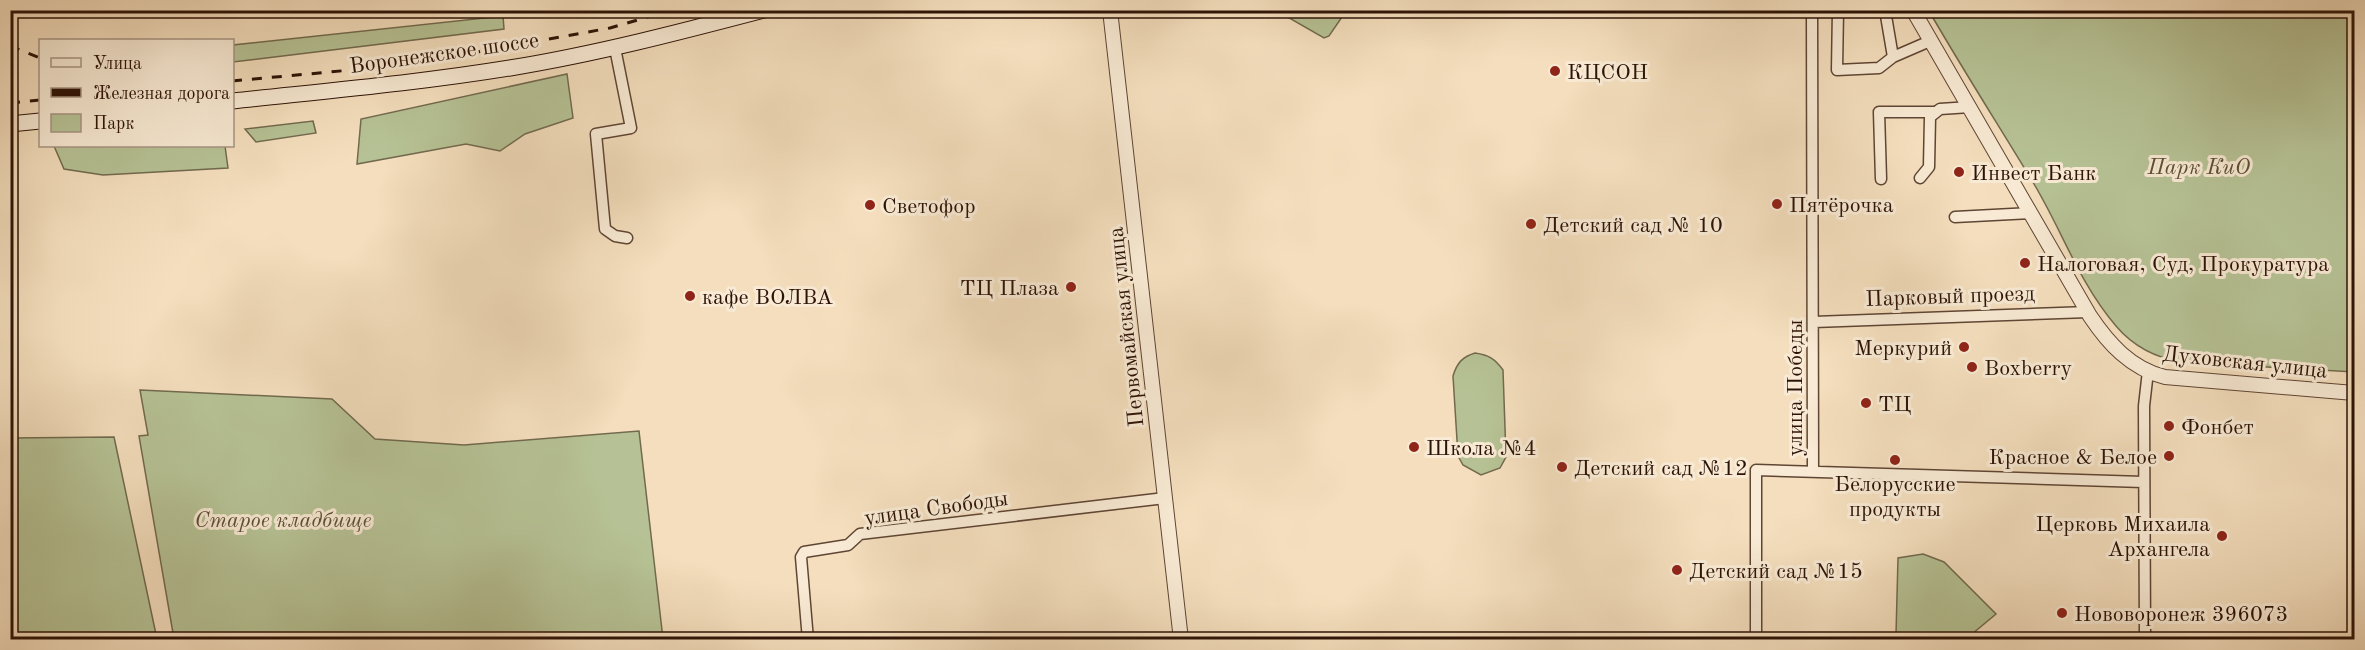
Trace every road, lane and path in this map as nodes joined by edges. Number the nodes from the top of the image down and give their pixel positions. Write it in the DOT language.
graph roads {
  1 [pos="764,10"];
  2 [pos="1110,10"];
  3 [pos="1812,10"];
  4 [pos="1838,10"];
  5 [pos="1885,10"];
  6 [pos="1912,10"];
  7 [pos="1930,41"];
  8 [pos="615,48"];
  9 [pos="1893,57"];
  10 [pos="234,100"];
  11 [pos="1970,107"];
  12 [pos="1934,112"];
  13 [pos="39,121"];
  14 [pos="10,124"];
  15 [pos="1920,178"];
  16 [pos="1881,179"];
  17 [pos="2031,213"];
  18 [pos="1955,217"];
  19 [pos="627,238"];
  20 [pos="2088,312"];
  21 [pos="1814,322"];
  22 [pos="2148,371"];
  23 [pos="2355,393"];
  24 [pos="1813,471"];
  25 [pos="2144,482"];
  26 [pos="1165,498"];
  27 [pos="808,639"];
  28 [pos="1181,639"];
  29 [pos="1756,639"];
  30 [pos="2145,639"];
  1 -- 8 [label="main road, Воронежское шоссе"];
  2 -- 26 [label="street, Первомайская улица"];
  3 -- 21 [label="street, улица Победы"];
  4 -- 9 [label="street"];
  5 -- 9 [label="street"];
  6 -- 7 [label="street, Парковый проезд"];
  7 -- 9 [label="street"];
  7 -- 11 [label="street, Парковый проезд"];
  8 -- 10 [label="main road, Воронежское шоссе"];
  8 -- 19 [label="street"];
  11 -- 12 [label="street"];
  11 -- 17 [label="street, Парковый проезд"];
  12 -- 15 [label="street"];
  12 -- 16 [label="street"];
  13 -- 14 [label="main road"];
  17 -- 18 [label="street"];
  17 -- 20 [label="street, Парковый проезд"];
  20 -- 21 [label="street, Парковый проезд"];
  20 -- 22 [label="street, Парковый проезд"];
  21 -- 24 [label="street, улица Победы"];
  22 -- 23 [label="street, Духовская улица"];
  22 -- 25 [label="street, Духовская улица"];
  24 -- 25 [label="street, улица Победы"];
  24 -- 29 [label="street"];
  25 -- 30 [label="street, Духовская улица"];
  26 -- 27 [label="street, улица Свободы"];
  26 -- 28 [label="street, Первомайская улица"];
}
